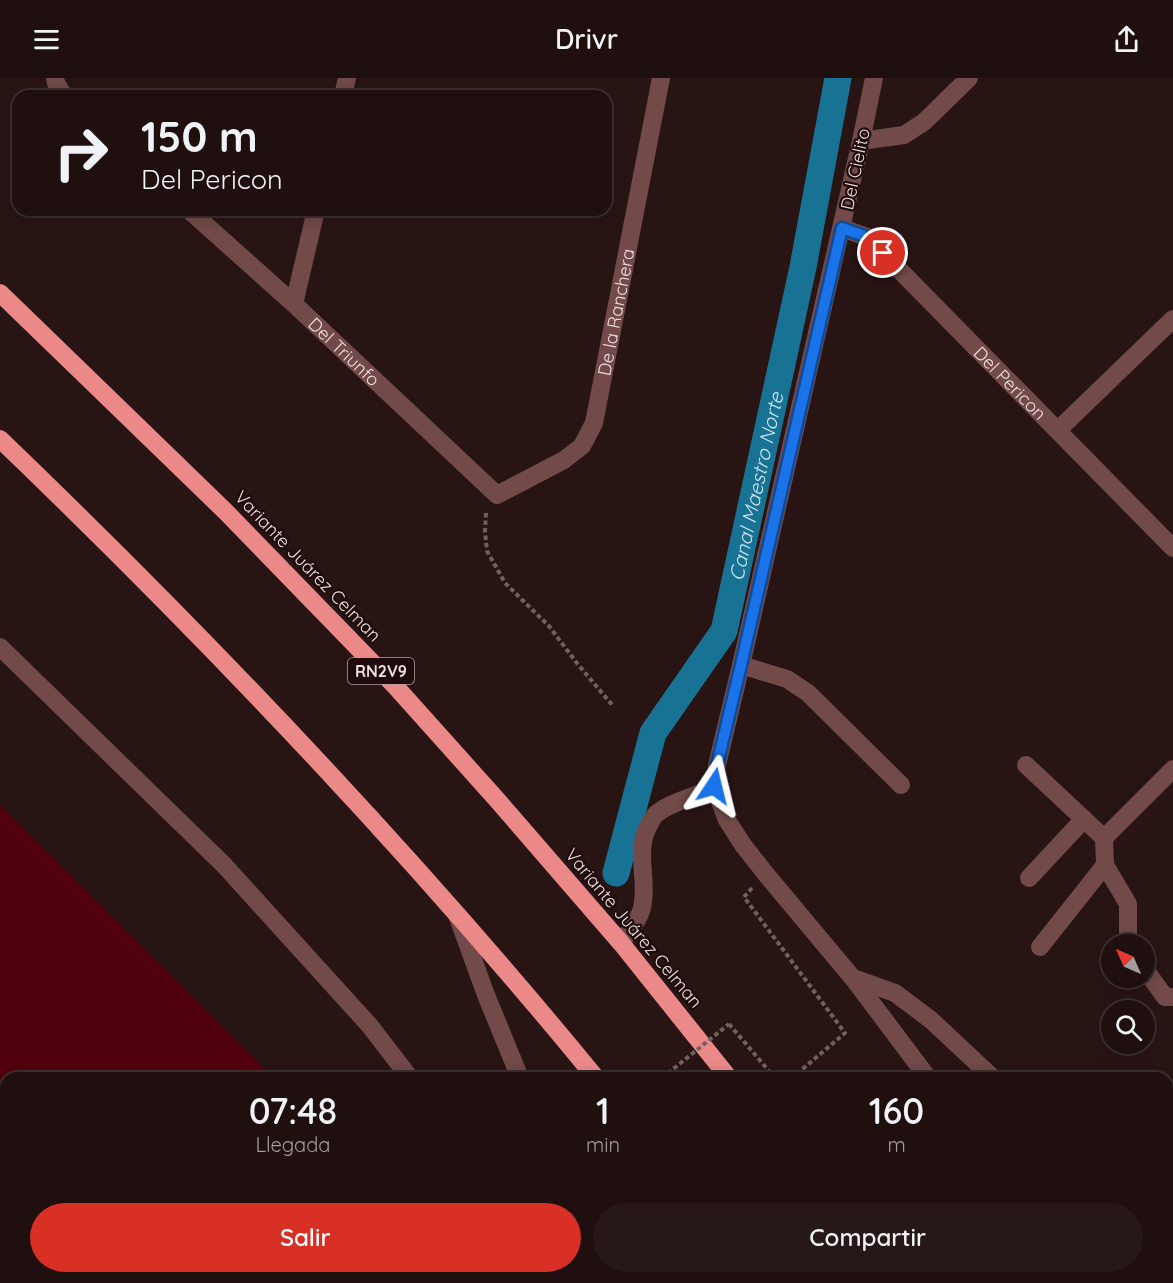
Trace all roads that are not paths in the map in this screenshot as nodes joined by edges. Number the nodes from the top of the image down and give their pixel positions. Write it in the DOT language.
graph roads {
  1 [pos="661,78"];
  2 [pos="874,78"];
  3 [pos="969,78"];
  4 [pos="861,141"];
  5 [pos="196,216"];
  6 [pos="315,216"];
  7 [pos="842,228"];
  8 [pos="0,293"];
  9 [pos="294,304"];
  10 [pos="1173,319"];
  11 [pos="1058,430"];
  12 [pos="0,439"];
  13 [pos="497,495"];
  14 [pos="1173,548"];
  15 [pos="0,647"];
  16 [pos="741,665"];
  17 [pos="1026,765"];
  18 [pos="1173,769"];
  19 [pos="901,785"];
  20 [pos="714,786"];
  21 [pos="1083,819"];
  22 [pos="1104,838"];
  23 [pos="1105,865"];
  24 [pos="1029,878"];
  25 [pos="456,911"];
  26 [pos="1128,934"];
  27 [pos="621,943"];
  28 [pos="1040,947"];
  29 [pos="852,977"];
  30 [pos="1155,983"];
  31 [pos="1173,997"];
  32 [pos="405,1072"];
  33 [pos="518,1072"];
  34 [pos="591,1072"];
  35 [pos="724,1072"];
  36 [pos="923,1072"];
  37 [pos="987,1072"];
  1 -- 13 [label="street, De la Ranchera"];
  2 -- 4 [label="street, Del Cielito"];
  3 -- 4 [label="street"];
  4 -- 7 [label="street, Del Cielito"];
  5 -- 9 [label="street, Del Triunfo"];
  6 -- 9 [label="street"];
  7 -- 11 [label="street, Del Pericon"];
  7 -- 16 [label="street, Del Cielito"];
  8 -- 27 [label="highway, Variante Juárez Celman / RN2V9"];
  9 -- 13 [label="street, Del Triunfo"];
  10 -- 11 [label="street"];
  11 -- 14 [label="street, Del Pericon"];
  12 -- 25 [label="highway"];
  15 -- 32 [label="street"];
  16 -- 19 [label="street"];
  16 -- 20 [label="street, Del Cielito"];
  17 -- 21 [label="street"];
  18 -- 22 [label="street"];
  20 -- 27 [label="street"];
  20 -- 29 [label="street"];
  21 -- 22 [label="street"];
  21 -- 24 [label="street"];
  22 -- 23 [label="street"];
  23 -- 26 [label="street"];
  23 -- 28 [label="street"];
  25 -- 33 [label="street"];
  25 -- 34 [label="highway"];
  27 -- 35 [label="highway, Variante Juárez Celman / RN2V9"];
  29 -- 36 [label="street"];
  29 -- 37 [label="street"];
  30 -- 31 [label="street"];
}
